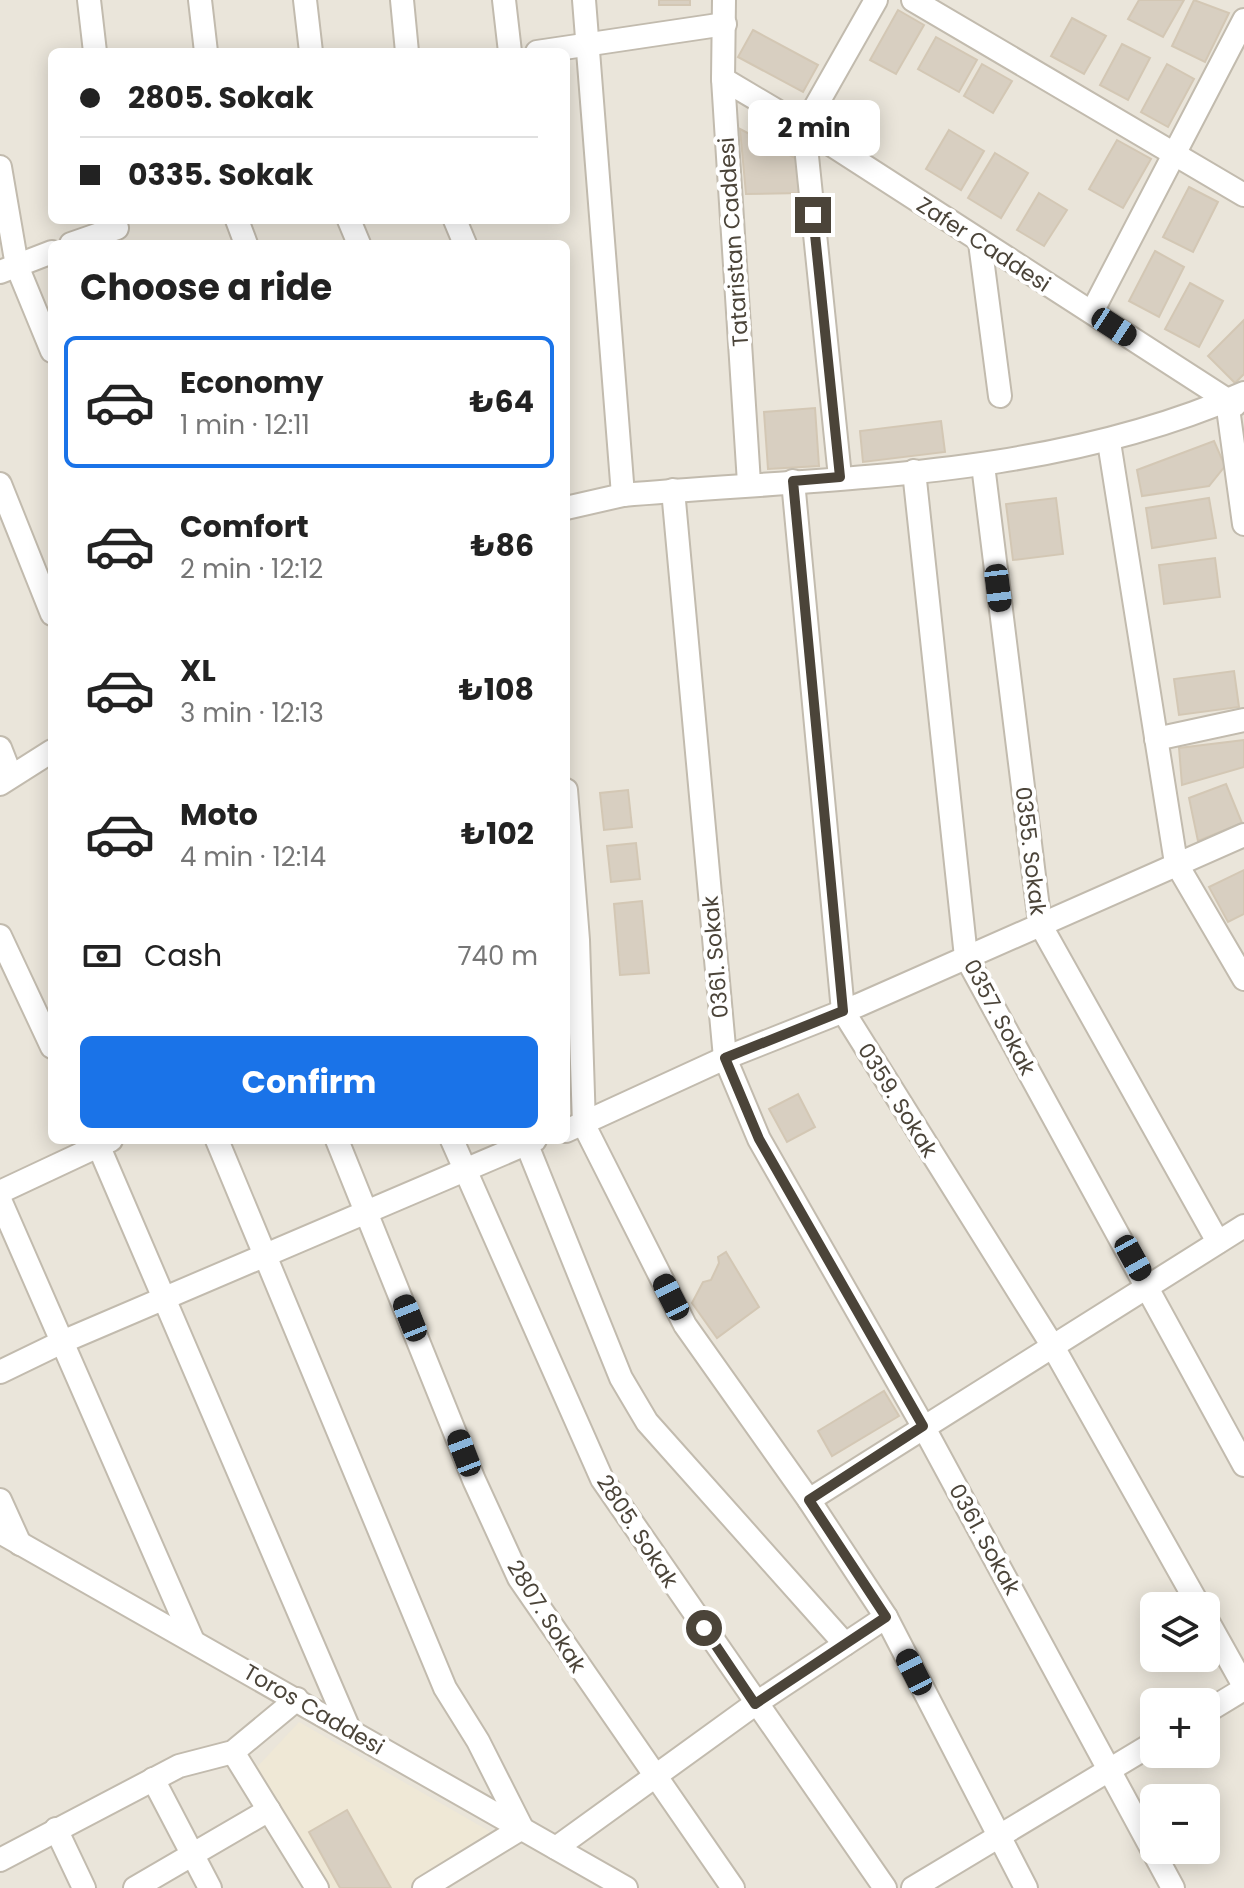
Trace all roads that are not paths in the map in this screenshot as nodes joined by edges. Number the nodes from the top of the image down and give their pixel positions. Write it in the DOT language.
graph roads {
  1 [pos="89,0"];
  2 [pos="200,0"];
  3 [pos="305,0"];
  4 [pos="402,0"];
  5 [pos="504,0"];
  6 [pos="584,0"];
  7 [pos="724,0"];
  8 [pos="876,0"];
  9 [pos="913,0"];
  10 [pos="1244,20"];
  11 [pos="725,24"];
  12 [pos="588,42"];
  13 [pos="95,48"];
  14 [pos="206,48"];
  15 [pos="311,48"];
  16 [pos="407,48"];
  17 [pos="510,48"];
  18 [pos="557,48"];
  19 [pos="723,79"];
  20 [pos="804,127"];
  21 [pos="1175,155"];
  22 [pos="0,167"];
  23 [pos="1244,195"];
  24 [pos="119,231"];
  25 [pos="86,240"];
  26 [pos="980,243"];
  27 [pos="48,254"];
  28 [pos="8,269"];
  29 [pos="1092,312"];
  30 [pos="48,344"];
  31 [pos="1000,396"];
  32 [pos="1238,401"];
  33 [pos="1109,442"];
  34 [pos="983,465"];
  35 [pos="914,471"];
  36 [pos="840,477"];
  37 [pos="793,481"];
  38 [pos="749,483"];
  39 [pos="0,484"];
  40 [pos="673,490"];
  41 [pos="623,495"];
  42 [pos="570,505"];
  43 [pos="1244,524"];
  44 [pos="48,604"];
  45 [pos="1244,720"];
  46 [pos="1156,739"];
  47 [pos="0,748"];
  48 [pos="48,756"];
  49 [pos="5,780"];
  50 [pos="1244,835"];
  51 [pos="1176,863"];
  52 [pos="570,894"];
  53 [pos="1040,924"];
  54 [pos="0,936"];
  55 [pos="572,943"];
  56 [pos="966,957"];
  57 [pos="1244,979"];
  58 [pos="843,1011"];
  59 [pos="48,1038"];
  60 [pos="725,1058"];
  61 [pos="575,1128"];
  62 [pos="98,1144"];
  63 [pos="103,1144"];
  64 [pos="219,1144"];
  65 [pos="339,1144"];
  66 [pos="454,1144"];
  67 [pos="522,1144"];
  68 [pos="530,1144"];
  69 [pos="465,1169"];
  70 [pos="0,1192"];
  71 [pos="0,1200"];
  72 [pos="367,1211"];
  73 [pos="1244,1226"];
  74 [pos="1218,1242"];
  75 [pos="265,1255"];
  76 [pos="1148,1286"];
  77 [pos="164,1299"];
  78 [pos="62,1342"];
  79 [pos="1052,1345"];
  80 [pos="0,1372"];
  81 [pos="923,1426"];
  82 [pos="1244,1465"];
  83 [pos="0,1500"];
  84 [pos="809,1500"];
  85 [pos="0,1532"];
  86 [pos="20,1544"];
  87 [pos="1191,1592"];
  88 [pos="886,1617"];
  89 [pos="193,1641"];
  90 [pos="1220,1643"];
  91 [pos="845,1644"];
  92 [pos="1244,1687"];
  93 [pos="297,1699"];
  94 [pos="1220,1703"];
  95 [pos="755,1704"];
  96 [pos="349,1729"];
  97 [pos="233,1752"];
  98 [pos="1140,1752"];
  99 [pos="1111,1770"];
  100 [pos="153,1779"];
  101 [pos="655,1779"];
  102 [pos="269,1810"];
  103 [pos="522,1828"];
  104 [pos="56,1829"];
  105 [pos="999,1838"];
  106 [pos="556,1848"];
  107 [pos="191,1856"];
  108 [pos="0,1860"];
  109 [pos="437,1885"];
  110 [pos="84,1888"];
  111 [pos="135,1888"];
  112 [pos="210,1888"];
  113 [pos="317,1888"];
  114 [pos="626,1888"];
  115 [pos="733,1888"];
  116 [pos="885,1888"];
  117 [pos="913,1888"];
  118 [pos="1026,1888"];
  119 [pos="1173,1888"];
  1 -- 13 [label="street"];
  2 -- 14 [label="street"];
  3 -- 15 [label="street"];
  4 -- 16 [label="street"];
  5 -- 17 [label="street"];
  6 -- 12 [label="street"];
  7 -- 11 [label="street, Tataristan Caddesi"];
  8 -- 20 [label="street"];
  9 -- 21 [label="street"];
  10 -- 21 [label="street"];
  11 -- 12 [label="street"];
  11 -- 19 [label="street, Tataristan Caddesi"];
  12 -- 18 [label="street"];
  12 -- 41 [label="street"];
  19 -- 20 [label="street, Zafer Caddesi"];
  19 -- 38 [label="street, Tataristan Caddesi"];
  20 -- 26 [label="street, Zafer Caddesi"];
  20 -- 36 [label="street"];
  21 -- 23 [label="street"];
  21 -- 29 [label="street"];
  22 -- 28 [label="street"];
  24 -- 25 [label="street"];
  26 -- 29 [label="street, Zafer Caddesi"];
  26 -- 31 [label="street"];
  27 -- 28 [label="street"];
  28 -- 30 [label="street"];
  29 -- 32 [label="street, Zafer Caddesi"];
  32 -- 33 [label="street"];
  32 -- 43 [label="street"];
  33 -- 34 [label="street"];
  33 -- 46 [label="street"];
  34 -- 35 [label="street"];
  34 -- 53 [label="street, 0355. Sokak"];
  35 -- 36 [label="street"];
  35 -- 56 [label="street, 0357. Sokak"];
  36 -- 37 [label="street"];
  37 -- 38 [label="street"];
  37 -- 58 [label="street, 0359. Sokak"];
  38 -- 40 [label="street"];
  39 -- 44 [label="street"];
  40 -- 41 [label="street"];
  40 -- 60 [label="street, 0361. Sokak"];
  41 -- 42 [label="street"];
  45 -- 46 [label="street"];
  46 -- 51 [label="street"];
  47 -- 49 [label="street"];
  48 -- 49 [label="street"];
  50 -- 51 [label="street"];
  51 -- 53 [label="street"];
  51 -- 57 [label="street"];
  52 -- 55 [label="street"];
  53 -- 56 [label="street"];
  53 -- 74 [label="street, 0355. Sokak"];
  54 -- 59 [label="street"];
  55 -- 61 [label="street"];
  56 -- 58 [label="street"];
  56 -- 76 [label="street, 0357. Sokak"];
  58 -- 60 [label="street"];
  58 -- 79 [label="street, 0359. Sokak"];
  60 -- 61 [label="street"];
  60 -- 81 [label="street, 0361. Sokak"];
  61 -- 84 [label="street"];
  62 -- 70 [label="street"];
  63 -- 77 [label="street"];
  64 -- 75 [label="street"];
  65 -- 72 [label="street, 2807. Sokak"];
  66 -- 69 [label="street, 2805. Sokak"];
  67 -- 69 [label="street"];
  68 -- 91 [label="street"];
  69 -- 72 [label="street"];
  69 -- 95 [label="street, 2805. Sokak"];
  71 -- 78 [label="street"];
  72 -- 75 [label="street"];
  72 -- 101 [label="street, 2807. Sokak"];
  73 -- 74 [label="street"];
  74 -- 76 [label="street"];
  75 -- 77 [label="street"];
  75 -- 103 [label="street"];
  76 -- 79 [label="street"];
  76 -- 82 [label="street, 0357. Sokak"];
  77 -- 78 [label="street"];
  77 -- 96 [label="street"];
  78 -- 80 [label="street"];
  78 -- 89 [label="street"];
  79 -- 81 [label="street"];
  79 -- 87 [label="street, 0359. Sokak"];
  81 -- 84 [label="street"];
  81 -- 99 [label="street, 0361. Sokak"];
  83 -- 86 [label="street"];
  84 -- 88 [label="street"];
  85 -- 86 [label="street, Toros Caddesi"];
  86 -- 89 [label="street, Toros Caddesi"];
  88 -- 91 [label="street"];
  88 -- 105 [label="street"];
  89 -- 93 [label="street, Toros Caddesi"];
  90 -- 92 [label="street"];
  91 -- 95 [label="street"];
  92 -- 94 [label="street"];
  93 -- 96 [label="street, Toros Caddesi"];
  93 -- 97 [label="street"];
  95 -- 101 [label="street"];
  95 -- 116 [label="street, 2805. Sokak"];
  96 -- 103 [label="street, Toros Caddesi"];
  97 -- 100 [label="street"];
  97 -- 102 [label="street"];
  98 -- 99 [label="street"];
  99 -- 105 [label="street"];
  99 -- 119 [label="street, 0361. Sokak"];
  100 -- 104 [label="street"];
  100 -- 107 [label="street"];
  101 -- 106 [label="street"];
  101 -- 115 [label="street, 2807. Sokak"];
  102 -- 107 [label="street"];
  102 -- 113 [label="street"];
  103 -- 106 [label="street, Toros Caddesi"];
  103 -- 109 [label="street"];
  104 -- 108 [label="street"];
  104 -- 110 [label="street"];
  105 -- 117 [label="street"];
  105 -- 118 [label="street"];
  106 -- 114 [label="street, Toros Caddesi"];
  107 -- 111 [label="street"];
  107 -- 112 [label="street"];
}
